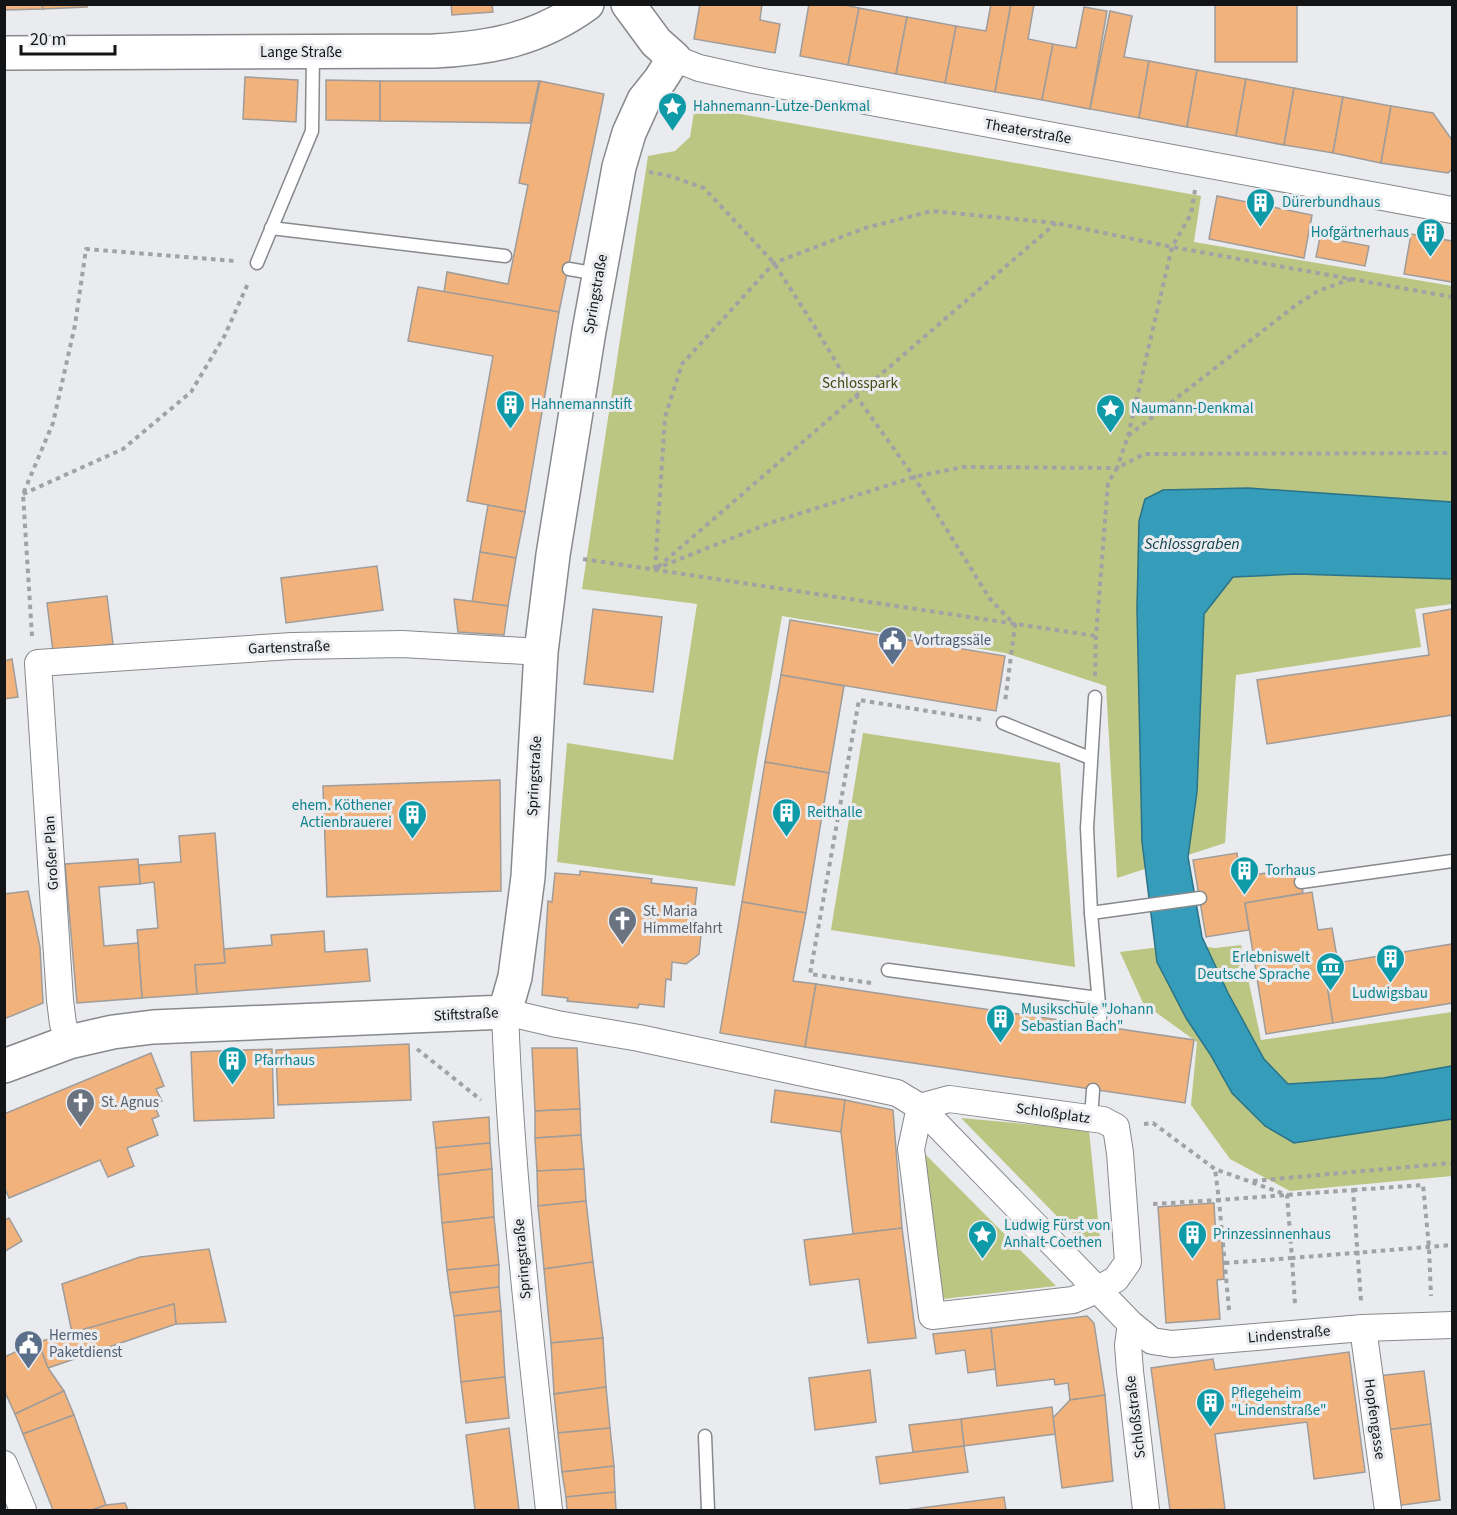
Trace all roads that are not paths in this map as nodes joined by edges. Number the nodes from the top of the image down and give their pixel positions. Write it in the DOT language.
graph roads {
  1 [pos="587,4"];
  2 [pos="628,4"];
  3 [pos="313,52"];
  4 [pos="4,53"];
  5 [pos="674,58"];
  6 [pos="1452,210"];
  7 [pos="271,228"];
  8 [pos="504,256"];
  9 [pos="257,263"];
  10 [pos="541,652"];
  11 [pos="38,663"];
  12 [pos="1095,697"];
  13 [pos="1003,723"];
  14 [pos="1090,758"];
  15 [pos="1452,861"];
  16 [pos="1301,882"];
  17 [pos="1200,898"];
  18 [pos="1091,913"];
  19 [pos="888,970"];
  20 [pos="1098,998"];
  21 [pos="505,1012"];
  22 [pos="1101,1027"];
  23 [pos="69,1042"];
  24 [pos="4,1066"];
  25 [pos="1093,1089"];
  26 [pos="920,1107"];
  27 [pos="1091,1118"];
  28 [pos="1097,1290"];
  29 [pos="1131,1324"];
  30 [pos="1443,1325"];
  31 [pos="1363,1328"];
  32 [pos="705,1436"];
  33 [pos="4,1464"];
  34 [pos="22,1510"];
  35 [pos="549,1510"];
  36 [pos="708,1510"];
  37 [pos="1146,1510"];
  38 [pos="1388,1510"];
  1 -- 3 [label="main road, Lange Straße"];
  2 -- 5 [label="main road, Theaterstraße"];
  3 -- 4 [label="main road, Lange Straße"];
  3 -- 7 [label="lane"];
  5 -- 6 [label="street, Theaterstraße"];
  5 -- 10 [label="main road, Springstraße"];
  7 -- 8 [label="lane"];
  7 -- 9 [label="lane"];
  10 -- 11 [label="street, Gartenstraße"];
  10 -- 21 [label="main road, Springstraße"];
  11 -- 23 [label="street, Großer Plan"];
  12 -- 14 [label="lane"];
  13 -- 14 [label="lane"];
  14 -- 18 [label="lane"];
  15 -- 16 [label="lane"];
  17 -- 18 [label="lane"];
  18 -- 20 [label="lane"];
  19 -- 20 [label="lane"];
  20 -- 22 [label="lane"];
  21 -- 23 [label="main road, Stiftstraße"];
  21 -- 26 [label="street, Stiftstraße"];
  21 -- 35 [label="street, Springstraße"];
  23 -- 24 [label="main road, Stiftstraße"];
  25 -- 27 [label="lane"];
  26 -- 27 [label="street, Schloßplatz"];
  26 -- 28 [label="street"];
  26 -- 28 [label="street"];
  27 -- 28 [label="street, Schloßplatz"];
  28 -- 29 [label="street"];
  29 -- 31 [label="street, Lindenstraße"];
  29 -- 37 [label="street, Schloßstraße"];
  30 -- 31 [label="street, Lindenstraße"];
  31 -- 38 [label="street, Hopfengasse"];
  32 -- 36 [label="lane"];
  33 -- 34 [label="street"];
}
